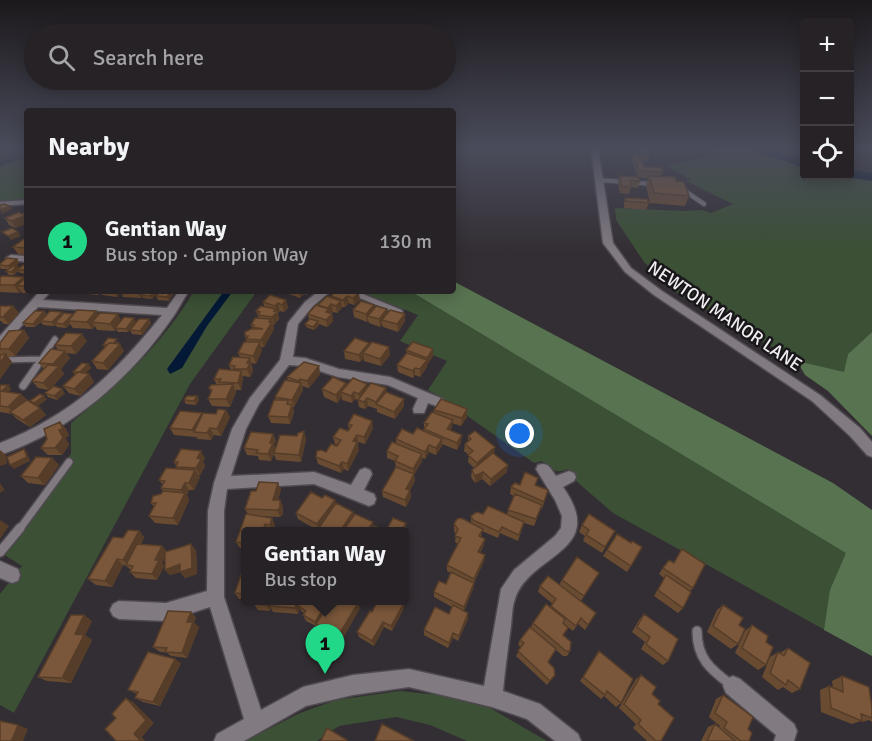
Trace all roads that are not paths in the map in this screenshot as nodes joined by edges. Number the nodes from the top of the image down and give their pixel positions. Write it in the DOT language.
graph roads {
  1 [pos="599,183"];
  2 [pos="640,183"];
  3 [pos="662,184"];
  4 [pos="677,187"];
  5 [pos="24,202"];
  6 [pos="0,204"];
  7 [pos="704,204"];
  8 [pos="11,258"];
  9 [pos="24,259"];
  10 [pos="43,294"];
  11 [pos="182,294"];
  12 [pos="322,294"];
  13 [pos="355,294"];
  14 [pos="34,303"];
  15 [pos="171,312"];
  16 [pos="400,312"];
  17 [pos="55,339"];
  18 [pos="0,343"];
  19 [pos="42,359"];
  20 [pos="0,360"];
  21 [pos="286,361"];
  22 [pos="23,386"];
  23 [pos="439,402"];
  24 [pos="0,449"];
  25 [pos="872,452"];
  26 [pos="69,462"];
  27 [pos="543,469"];
  28 [pos="365,474"];
  29 [pos="221,483"];
  30 [pos="0,552"];
  31 [pos="215,597"];
  32 [pos="118,610"];
  33 [pos="697,631"];
  34 [pos="733,686"];
  35 [pos="492,697"];
  36 [pos="255,722"];
  37 [pos="224,741"];
  38 [pos="571,741"];
  39 [pos="784,741"];
  1 -- 25 [label="street, NEWTON MANOR LANE"];
  2 -- 3 [label="lane"];
  4 -- 7 [label="lane"];
  5 -- 6 [label="street"];
  8 -- 9 [label="street"];
  10 -- 14 [label="street"];
  11 -- 15 [label="street"];
  12 -- 21 [label="street"];
  13 -- 16 [label="lane"];
  14 -- 15 [label="street"];
  14 -- 18 [label="street"];
  15 -- 24 [label="street"];
  17 -- 19 [label="lane"];
  19 -- 20 [label="lane"];
  19 -- 22 [label="lane"];
  21 -- 23 [label="street"];
  21 -- 29 [label="street"];
  26 -- 30 [label="lane"];
  27 -- 35 [label="street"];
  28 -- 29 [label="street"];
  29 -- 31 [label="street"];
  31 -- 32 [label="street"];
  31 -- 36 [label="street"];
  33 -- 34 [label="lane"];
  34 -- 39 [label="street"];
  35 -- 36 [label="street"];
  35 -- 38 [label="street"];
  36 -- 37 [label="street"];
}
